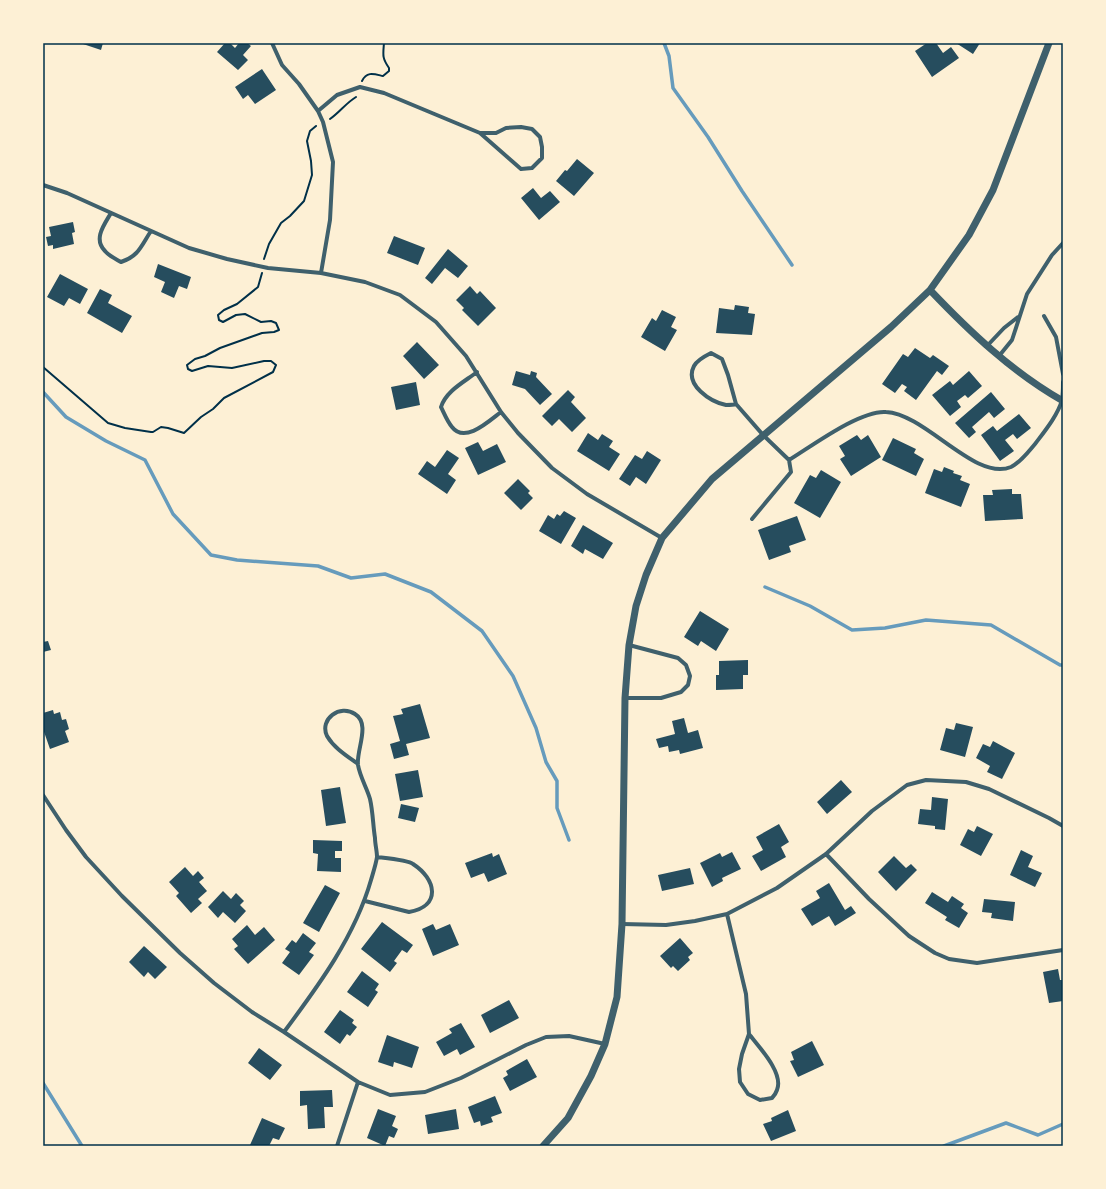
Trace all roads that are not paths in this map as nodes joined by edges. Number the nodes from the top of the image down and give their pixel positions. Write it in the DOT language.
graph roads {
  1 [pos="272,43"];
  2 [pos="1049,43"];
  3 [pos="318,111"];
  4 [pos="480,133"];
  5 [pos="43,185"];
  6 [pos="111,213"];
  7 [pos="150,231"];
  8 [pos="1063,243"];
  9 [pos="321,273"];
  10 [pos="930,290"];
  11 [pos="1044,316"];
  12 [pos="1019,317"];
  13 [pos="986,346"];
  14 [pos="999,356"];
  15 [pos="477,372"];
  16 [pos="1063,374"];
  17 [pos="1063,382"];
  18 [pos="1062,400"];
  19 [pos="736,404"];
  20 [pos="502,412"];
  21 [pos="763,435"];
  22 [pos="789,460"];
  23 [pos="752,519"];
  24 [pos="662,538"];
  25 [pos="629,645"];
  26 [pos="625,698"];
  27 [pos="358,764"];
  28 [pos="43,795"];
  29 [pos="1063,826"];
  30 [pos="826,854"];
  31 [pos="377,857"];
  32 [pos="365,901"];
  33 [pos="727,914"];
  34 [pos="622,924"];
  35 [pos="1063,950"];
  36 [pos="284,1032"];
  37 [pos="749,1034"];
  38 [pos="605,1044"];
  39 [pos="358,1082"];
  40 [pos="336,1146"];
  41 [pos="543,1146"];
  1 -- 3 [label="street"];
  2 -- 10 [label="street"];
  3 -- 4 [label="street"];
  3 -- 9 [label="street"];
  4 -- 4 [label="street"];
  5 -- 6 [label="street"];
  6 -- 7 [label="street"];
  6 -- 7 [label="street"];
  7 -- 9 [label="street"];
  8 -- 12 [label="street"];
  9 -- 15 [label="street"];
  10 -- 13 [label="street"];
  10 -- 21 [label="street"];
  11 -- 16 [label="street"];
  12 -- 13 [label="street"];
  12 -- 14 [label="street"];
  13 -- 14 [label="street"];
  14 -- 18 [label="street"];
  15 -- 20 [label="street"];
  15 -- 20 [label="street"];
  17 -- 18 [label="street"];
  18 -- 22 [label="street"];
  19 -- 19 [label="street"];
  19 -- 21 [label="street"];
  20 -- 24 [label="street"];
  21 -- 22 [label="street"];
  21 -- 24 [label="street"];
  22 -- 23 [label="street"];
  24 -- 25 [label="street"];
  25 -- 26 [label="street"];
  25 -- 26 [label="street"];
  26 -- 34 [label="street"];
  27 -- 27 [label="street"];
  27 -- 31 [label="street"];
  28 -- 36 [label="street"];
  29 -- 30 [label="street"];
  30 -- 33 [label="street"];
  30 -- 35 [label="street"];
  31 -- 32 [label="street"];
  31 -- 32 [label="street"];
  32 -- 36 [label="street"];
  33 -- 34 [label="street"];
  33 -- 37 [label="street"];
  34 -- 38 [label="street"];
  36 -- 39 [label="street"];
  37 -- 37 [label="street"];
  38 -- 39 [label="street"];
  38 -- 41 [label="street"];
  39 -- 40 [label="street"];
}
